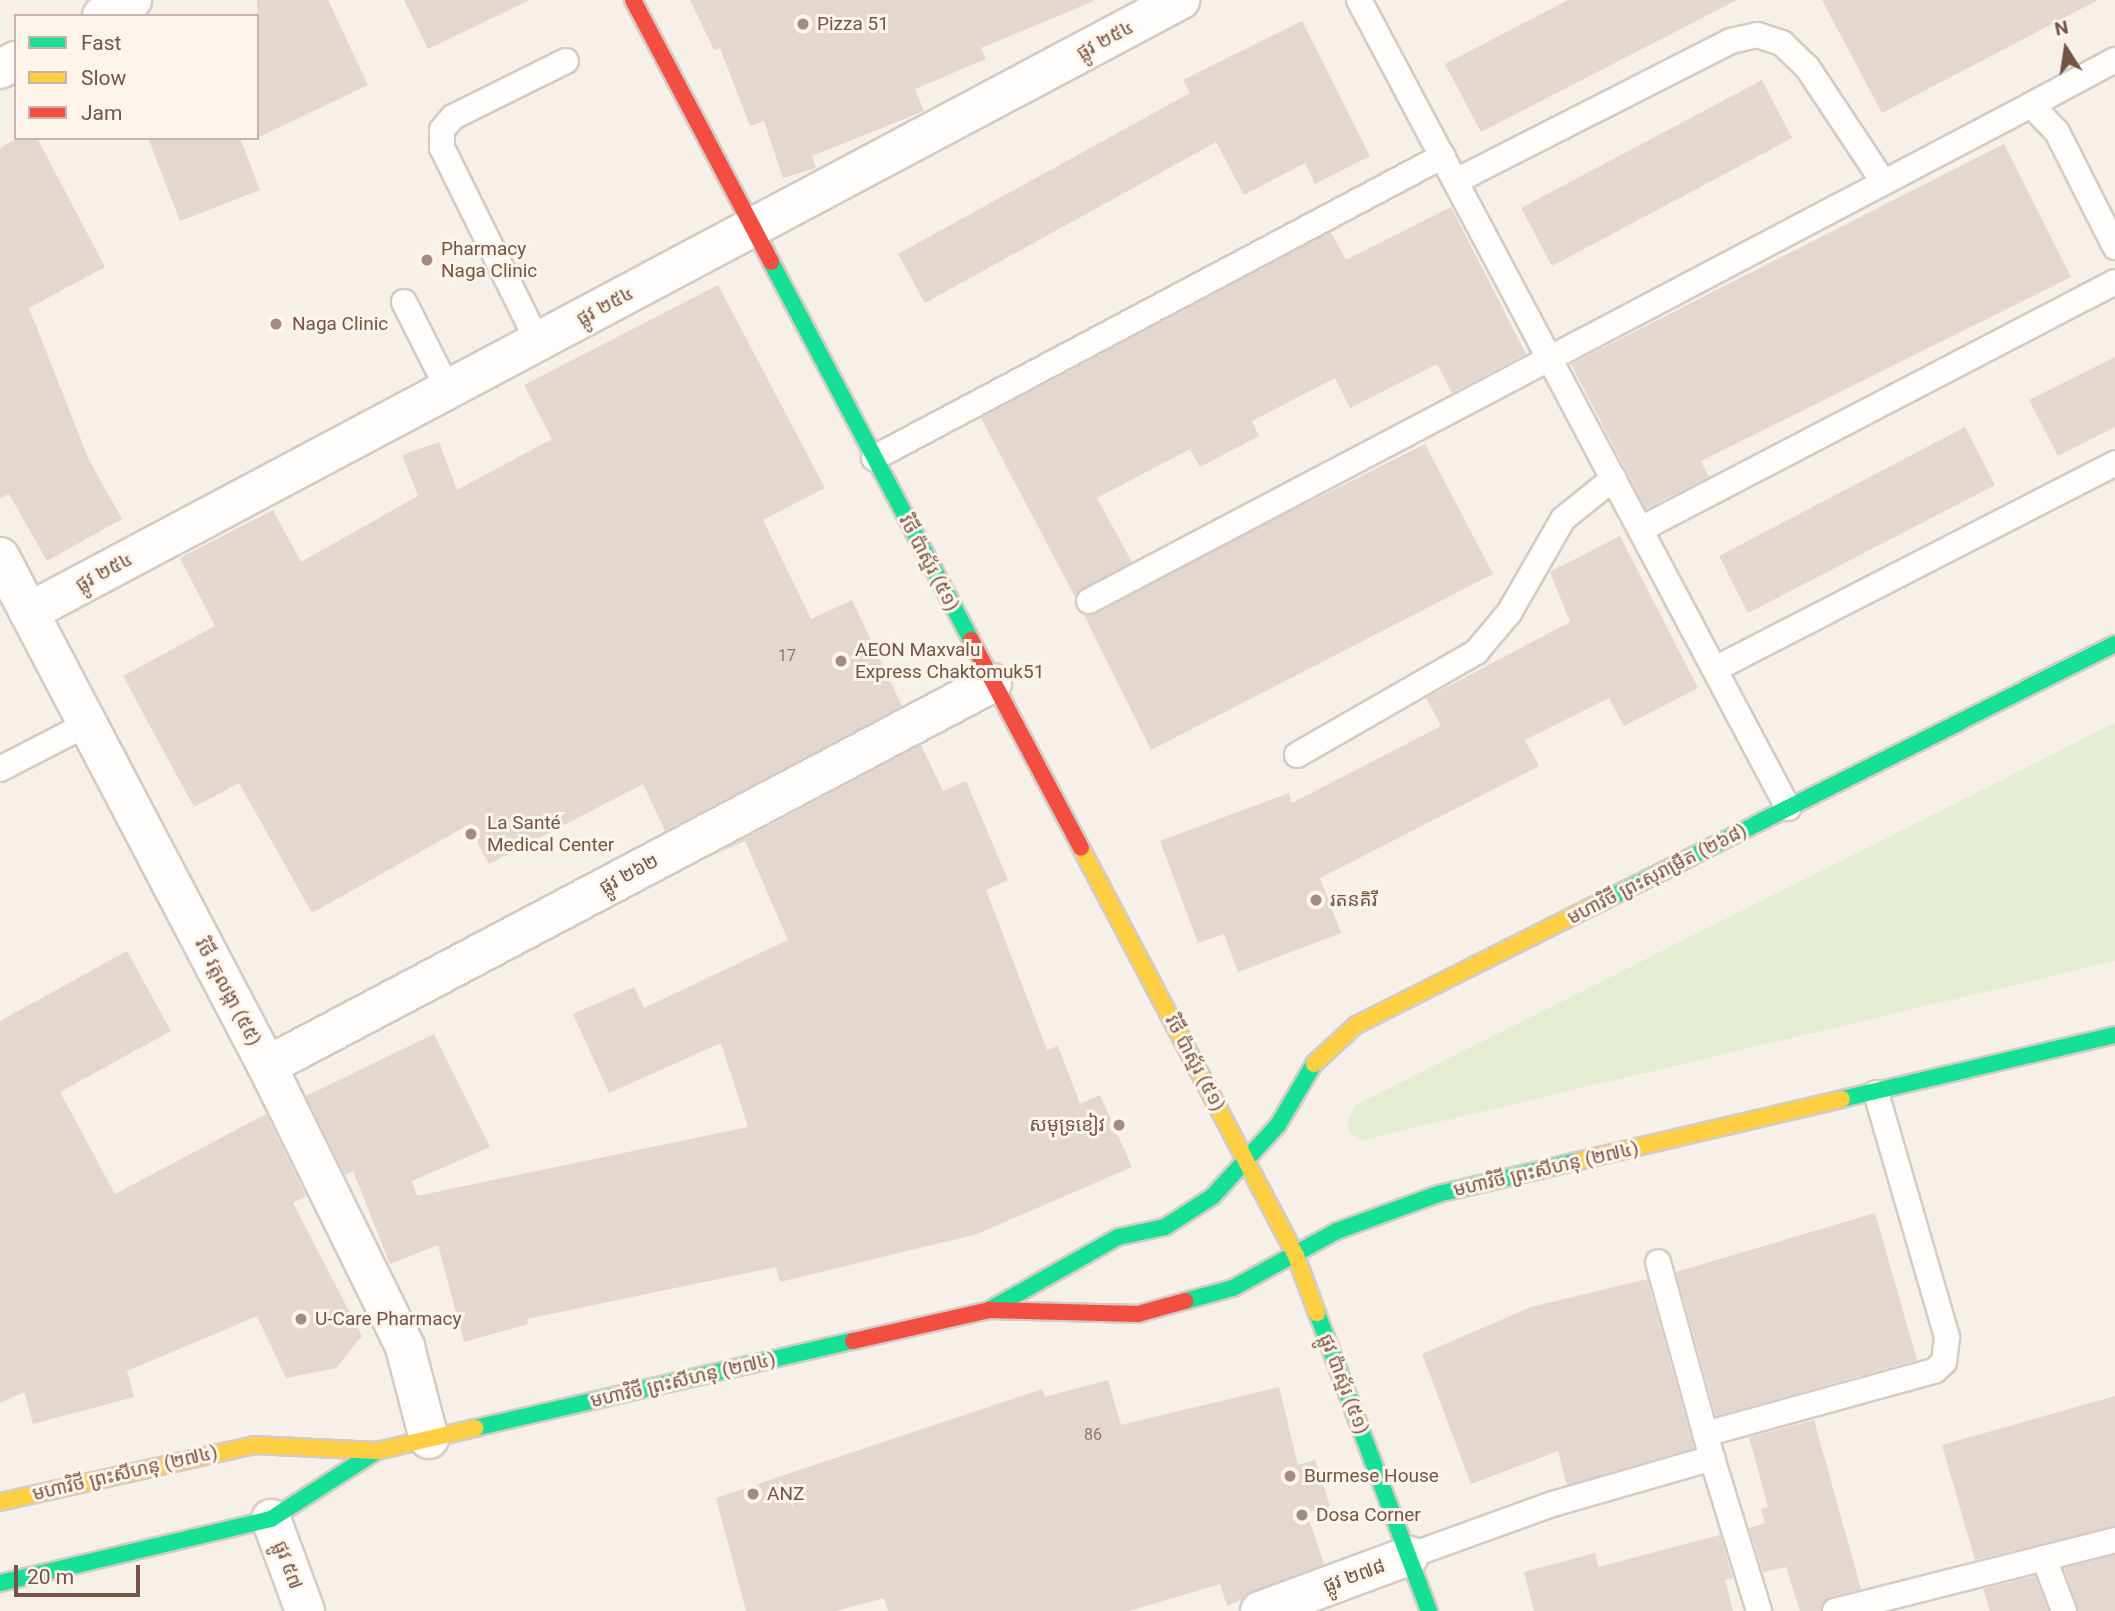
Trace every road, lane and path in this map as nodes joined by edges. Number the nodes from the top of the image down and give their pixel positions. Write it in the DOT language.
graph roads {
  1 [pos="132,0"];
  2 [pos="633,0"];
  3 [pos="1180,0"];
  4 [pos="1359,0"];
  5 [pos="106,14"];
  6 [pos="2115,60"];
  7 [pos="566,61"];
  8 [pos="2031,105"];
  9 [pos="1443,156"];
  10 [pos="1882,180"];
  11 [pos="1456,181"];
  12 [pos="752,228"];
  13 [pos="2115,247"];
  14 [pos="2115,282"];
  15 [pos="404,302"];
  16 [pos="538,342"];
  17 [pos="1550,354"];
  18 [pos="448,389"];
  19 [pos="874,458"];
  20 [pos="2115,463"];
  21 [pos="1614,478"];
  22 [pos="1641,529"];
  23 [pos="0,557"];
  24 [pos="1089,601"];
  25 [pos="29,612"];
  26 [pos="2115,643"];
  27 [pos="1715,669"];
  28 [pos="992,683"];
  29 [pos="87,724"];
  30 [pos="1297,755"];
  31 [pos="0,769"];
  32 [pos="1788,808"];
  33 [pos="2115,1035"];
  34 [pos="267,1066"];
  35 [pos="1876,1093"];
  36 [pos="1247,1161"];
  37 [pos="1296,1256"];
  38 [pos="1658,1262"];
  39 [pos="989,1310"];
  40 [pos="1705,1434"];
  41 [pos="429,1439"];
  42 [pos="377,1451"];
  43 [pos="1712,1458"];
  44 [pos="0,1502"];
  45 [pos="271,1518"];
  46 [pos="2115,1540"];
  47 [pos="1409,1556"];
  48 [pos="2044,1558"];
  49 [pos="0,1583"];
  50 [pos="305,1611"];
  51 [pos="1260,1611"];
  52 [pos="1429,1611"];
  53 [pos="1759,1611"];
  54 [pos="1835,1611"];
  55 [pos="2064,1611"];
  1 -- 5 [label="street"];
  2 -- 12 [label="main road, វិថី ប៉ាស្ទ័រ (៥១)"];
  3 -- 12 [label="street, ផ្លូវ ២៥៤"];
  4 -- 9 [label="lane"];
  6 -- 8 [label="lane"];
  7 -- 16 [label="lane"];
  8 -- 10 [label="lane"];
  8 -- 13 [label="lane"];
  9 -- 11 [label="lane"];
  9 -- 19 [label="lane"];
  10 -- 11 [label="lane"];
  10 -- 17 [label="lane"];
  11 -- 17 [label="lane"];
  12 -- 16 [label="street, ផ្លូវ ២៥៤"];
  12 -- 19 [label="main road, វិថី ប៉ាស្ទ័រ (៥១)"];
  14 -- 22 [label="lane"];
  15 -- 18 [label="lane"];
  16 -- 18 [label="street, ផ្លូវ ២៥៤"];
  17 -- 21 [label="lane"];
  17 -- 24 [label="lane"];
  18 -- 25 [label="street, ផ្លូវ ២៥៤"];
  19 -- 28 [label="main road, វិថី ប៉ាស្ទ័រ (៥១)"];
  20 -- 27 [label="lane"];
  21 -- 22 [label="lane"];
  21 -- 30 [label="lane"];
  22 -- 27 [label="lane"];
  23 -- 25 [label="street, វិថី វត្តលង្កា (៥៥)"];
  25 -- 29 [label="street, វិថី វត្តលង្កា (៥៥)"];
  26 -- 32 [label="main road, មហាវិថី ព្រះសុរាម្រឹត (២៦៨)"];
  27 -- 32 [label="lane"];
  28 -- 34 [label="street, ផ្លូវ ២៦២"];
  28 -- 36 [label="main road, វិថី ប៉ាស្ទ័រ (៥១)"];
  29 -- 31 [label="lane"];
  29 -- 34 [label="street, វិថី វត្តលង្កា (៥៥)"];
  32 -- 36 [label="main road, មហាវិថី ព្រះសុរាម្រឹត (២៦៨)"];
  33 -- 35 [label="main road, មហាវិថី ព្រះសីហនុ (២៧៤)"];
  34 -- 41 [label="street, វិថី វត្តលង្កា (៥៥)"];
  35 -- 37 [label="main road, មហាវិថី ព្រះសីហនុ (២៧៤)"];
  35 -- 40 [label="lane"];
  36 -- 37 [label="main road, ផ្លូវ ប៉ាស្ទ័រ (៥១)"];
  36 -- 39 [label="main road, មហាវិថី ព្រះសីហនុ (២៧៤)"];
  37 -- 39 [label="main road, មហាវិថី ព្រះសីហនុ (២៧៤)"];
  37 -- 47 [label="main road, ផ្លូវ ប៉ាស្ទ័រ (៥១)"];
  38 -- 40 [label="lane"];
  39 -- 41 [label="main road, មហាវិថី ព្រះសីហនុ (២៧៤)"];
  40 -- 43 [label="lane"];
  41 -- 42 [label="main road, មហាវិថី ព្រះសីហនុ (២៧៤)"];
  42 -- 44 [label="main road, មហាវិថី ព្រះសីហនុ (២៧៤)"];
  42 -- 45 [label="main road, មហាវិថី ព្រះសីហនុ (២៧៤)"];
  43 -- 47 [label="lane"];
  43 -- 53 [label="lane"];
  45 -- 49 [label="main road, មហាវិថី ព្រះសីហនុ (២៧៤)"];
  45 -- 50 [label="street, ផ្លូវ ៥៧"];
  46 -- 48 [label="lane"];
  47 -- 51 [label="street, ផ្លូវ ២៧៨"];
  47 -- 52 [label="main road, ផ្លូវ ប៉ាស្ទ័រ (៥១)"];
  48 -- 54 [label="lane"];
  48 -- 55 [label="lane"];
}
